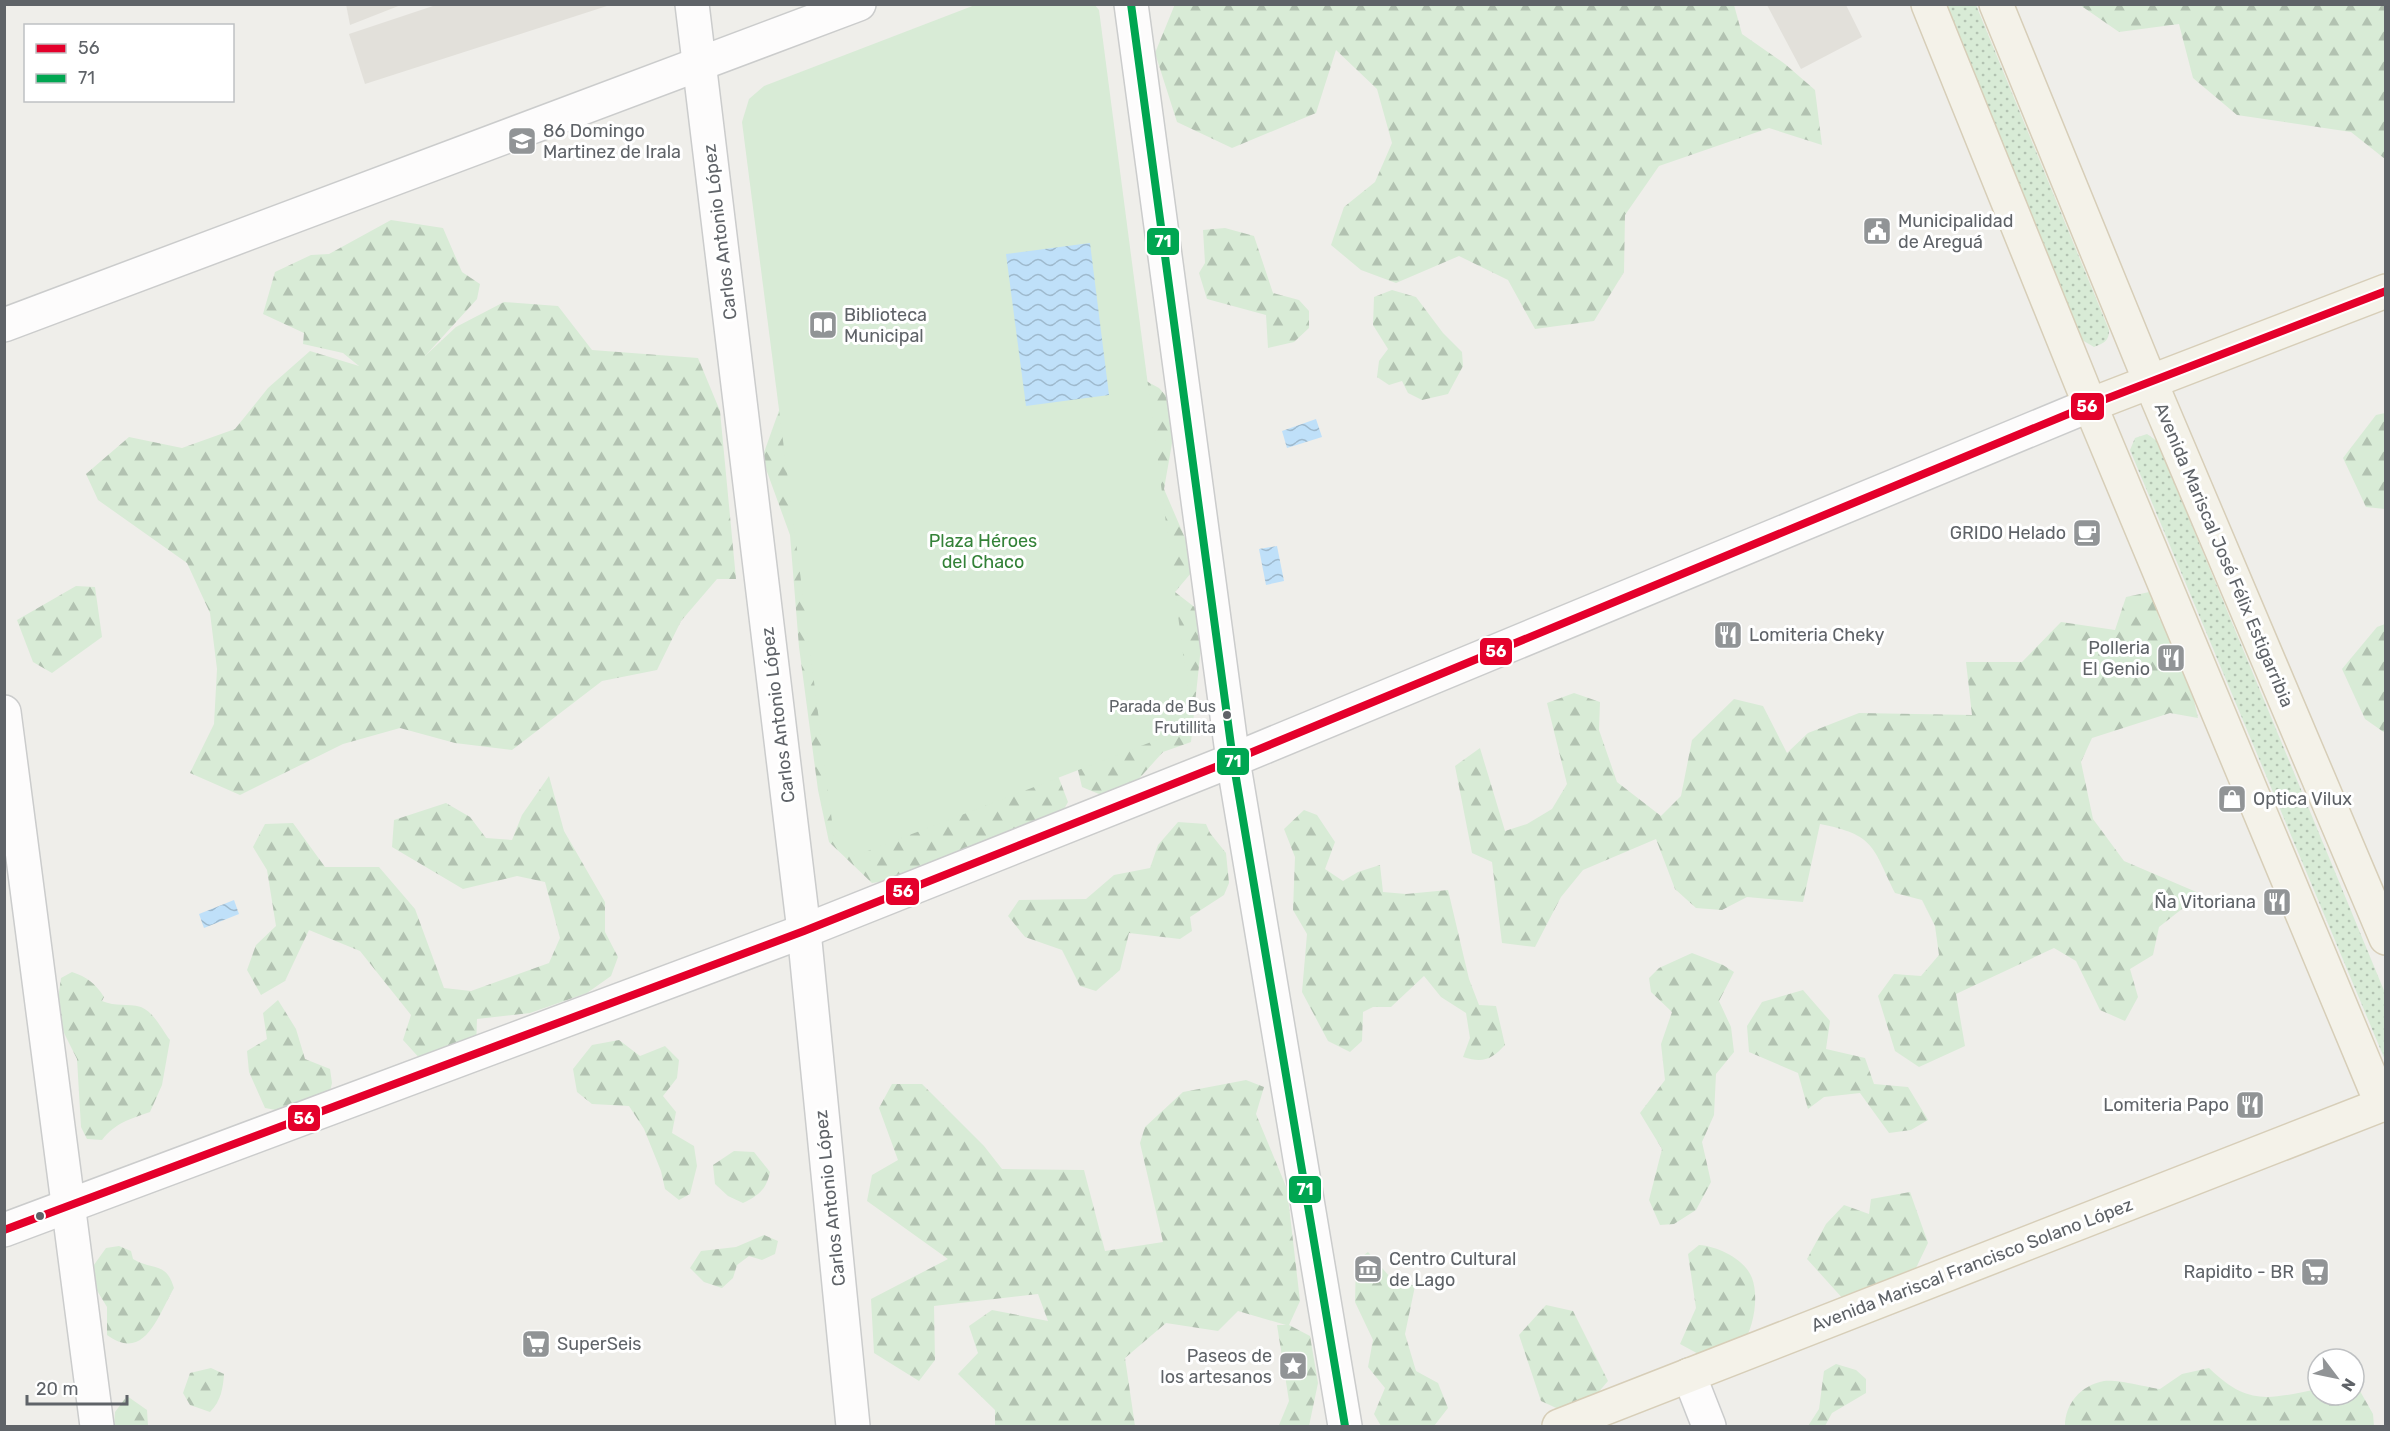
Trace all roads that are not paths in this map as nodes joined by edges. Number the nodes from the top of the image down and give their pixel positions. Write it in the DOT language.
graph roads {
  1 [pos="692,4"];
  2 [pos="859,4"];
  3 [pos="1131,4"];
  4 [pos="1928,4"];
  5 [pos="1996,4"];
  6 [pos="699,64"];
  7 [pos="2385,291"];
  8 [pos="4,325"];
  9 [pos="2150,381"];
  10 [pos="2090,405"];
  11 [pos="4,712"];
  12 [pos="1233,760"];
  13 [pos="804,931"];
  14 [pos="2385,938"];
  15 [pos="2384,1107"];
  16 [pos="68,1206"];
  17 [pos="4,1230"];
  18 [pos="1689,1375"];
  19 [pos="97,1426"];
  20 [pos="853,1426"];
  21 [pos="1345,1426"];
  22 [pos="1559,1426"];
  23 [pos="1709,1426"];
  1 -- 6 [label="street, Carlos Antonio López"];
  2 -- 6 [label="street"];
  3 -- 12 [label="street"];
  4 -- 10 [label="main road"];
  5 -- 9 [label="main road, Avenida Mariscal José Félix Estigarribia"];
  6 -- 8 [label="street"];
  6 -- 13 [label="street, Carlos Antonio López"];
  7 -- 9 [label="main road"];
  9 -- 10 [label="main road"];
  9 -- 14 [label="main road, Avenida Mariscal José Félix Estigarribia"];
  10 -- 12 [label="street"];
  10 -- 15 [label="main road"];
  11 -- 16 [label="street"];
  12 -- 13 [label="street"];
  12 -- 21 [label="street"];
  13 -- 16 [label="street"];
  13 -- 20 [label="street, Carlos Antonio López"];
  15 -- 18 [label="main road, Avenida Mariscal Francisco Solano López"];
  16 -- 17 [label="street"];
  16 -- 19 [label="street"];
  18 -- 22 [label="main road, Avenida Mariscal Francisco Solano López"];
  18 -- 23 [label="street"];
}
